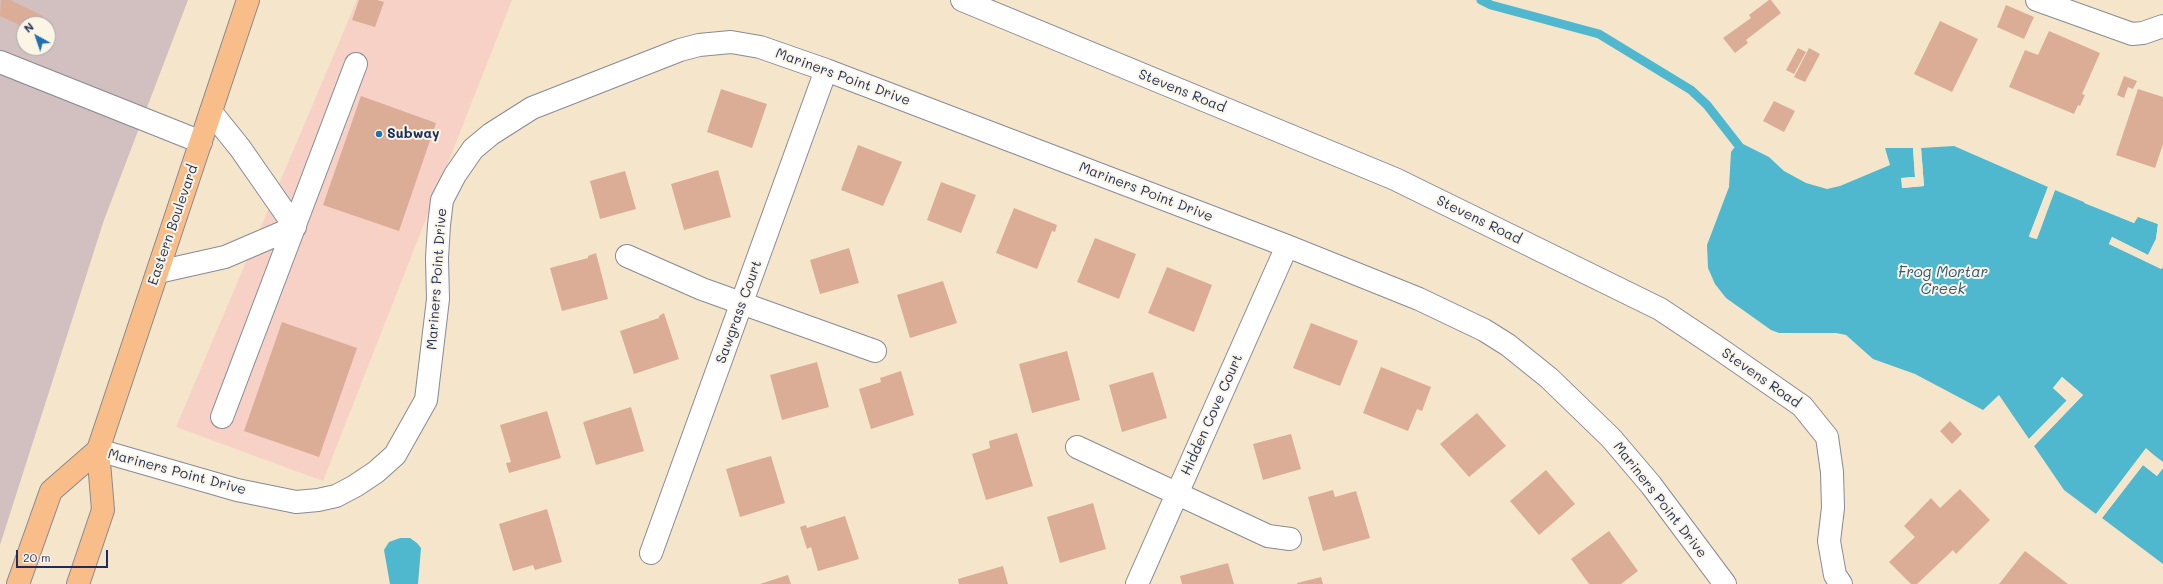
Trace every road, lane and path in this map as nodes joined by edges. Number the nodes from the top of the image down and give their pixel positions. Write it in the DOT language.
graph roads {
  1 [pos="248,0"];
  2 [pos="962,0"];
  3 [pos="2037,0"];
  4 [pos="2163,26"];
  5 [pos="0,62"];
  6 [pos="356,64"];
  7 [pos="826,70"];
  8 [pos="211,112"];
  9 [pos="201,142"];
  10 [pos="295,227"];
  11 [pos="1287,246"];
  12 [pos="627,256"];
  13 [pos="158,272"];
  14 [pos="742,304"];
  15 [pos="875,350"];
  16 [pos="222,417"];
  17 [pos="1077,447"];
  18 [pos="98,450"];
  19 [pos="1177,494"];
  20 [pos="1290,539"];
  21 [pos="651,553"];
  22 [pos="1714,580"];
  23 [pos="18,584"];
  24 [pos="78,584"];
  25 [pos="1137,584"];
  26 [pos="1841,584"];
  1 -- 8 [label="main road, Eastern Boulevard"];
  2 -- 26 [label="street, Stevens Road"];
  3 -- 4 [label="street"];
  5 -- 9 [label="street"];
  6 -- 10 [label="street"];
  7 -- 11 [label="street, Mariners Point Drive"];
  7 -- 14 [label="street, Sawgrass Court"];
  7 -- 18 [label="street, Mariners Point Drive"];
  8 -- 9 [label="main road, Eastern Boulevard"];
  8 -- 10 [label="street"];
  9 -- 13 [label="main road, Eastern Boulevard"];
  10 -- 13 [label="street"];
  10 -- 16 [label="street"];
  11 -- 19 [label="street, Hidden Cove Court"];
  11 -- 22 [label="street, Mariners Point Drive"];
  12 -- 14 [label="street"];
  13 -- 18 [label="main road, Eastern Boulevard"];
  14 -- 15 [label="street"];
  14 -- 21 [label="street, Sawgrass Court"];
  17 -- 19 [label="street"];
  18 -- 23 [label="main road"];
  18 -- 24 [label="main road, Eastern Boulevard"];
  19 -- 20 [label="street"];
  19 -- 25 [label="street, Hidden Cove Court"];
}
